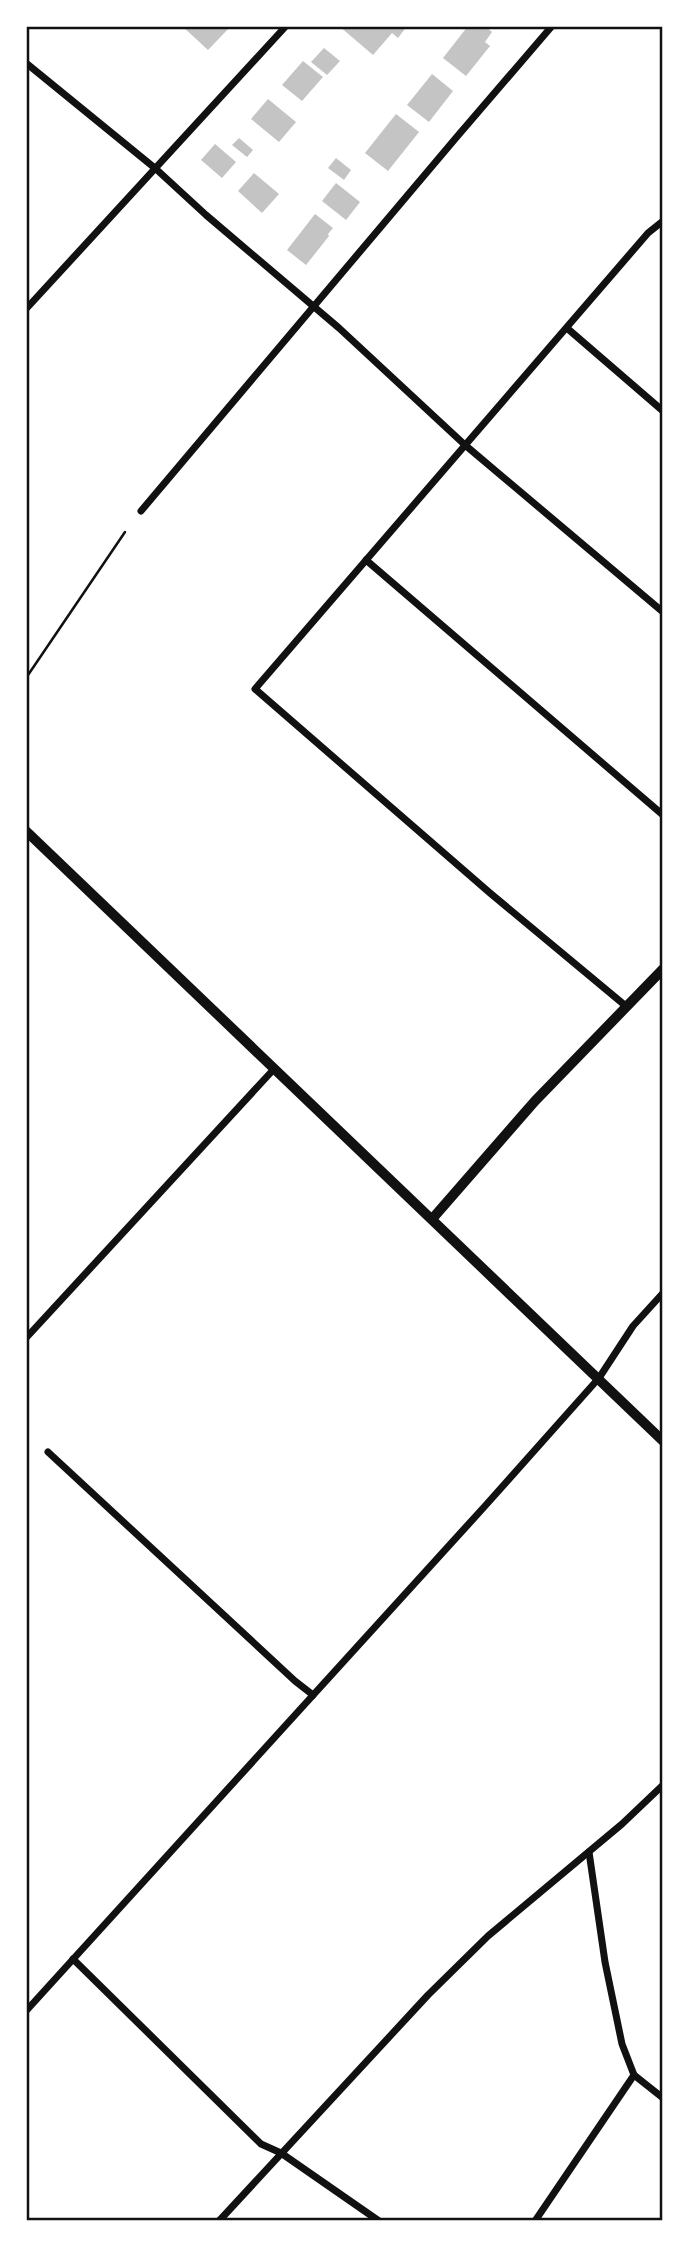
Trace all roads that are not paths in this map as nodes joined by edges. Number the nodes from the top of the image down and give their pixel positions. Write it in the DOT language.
graph roads {
  1 [pos="286,26"];
  2 [pos="552,26"];
  3 [pos="26,63"];
  4 [pos="156,169"];
  5 [pos="663,221"];
  6 [pos="313,306"];
  7 [pos="26,309"];
  8 [pos="568,329"];
  9 [pos="663,411"];
  10 [pos="465,445"];
  11 [pos="141,511"];
  12 [pos="366,560"];
  13 [pos="663,612"];
  14 [pos="663,816"];
  15 [pos="26,831"];
  16 [pos="663,970"];
  17 [pos="627,1007"];
  18 [pos="274,1069"];
  19 [pos="433,1218"];
  20 [pos="663,1293"];
  21 [pos="26,1338"];
  22 [pos="599,1378"];
  23 [pos="663,1441"];
  24 [pos="48,1452"];
  25 [pos="313,1695"];
  26 [pos="663,1786"];
  27 [pos="589,1852"];
  28 [pos="73,1959"];
  29 [pos="26,2011"];
  30 [pos="634,2075"];
  31 [pos="663,2098"];
  32 [pos="281,2153"];
  33 [pos="219,2221"];
  34 [pos="379,2221"];
  35 [pos="535,2221"];
  1 -- 4 [label="street"];
  2 -- 6 [label="street"];
  3 -- 4 [label="street"];
  4 -- 6 [label="street"];
  4 -- 7 [label="street"];
  5 -- 8 [label="street"];
  6 -- 10 [label="street"];
  6 -- 11 [label="street"];
  8 -- 9 [label="street"];
  8 -- 10 [label="street"];
  10 -- 12 [label="street"];
  10 -- 13 [label="street"];
  12 -- 14 [label="street"];
  12 -- 17 [label="street"];
  15 -- 18 [label="street"];
  16 -- 17 [label="street"];
  17 -- 19 [label="street"];
  18 -- 19 [label="street"];
  18 -- 21 [label="street"];
  19 -- 22 [label="street"];
  20 -- 22 [label="street"];
  22 -- 23 [label="street"];
  22 -- 25 [label="street"];
  24 -- 25 [label="street"];
  25 -- 28 [label="street"];
  26 -- 27 [label="street"];
  27 -- 30 [label="street"];
  27 -- 32 [label="street"];
  28 -- 29 [label="street"];
  28 -- 32 [label="street"];
  30 -- 31 [label="street"];
  30 -- 35 [label="street"];
  32 -- 33 [label="street"];
  32 -- 34 [label="street"];
}
